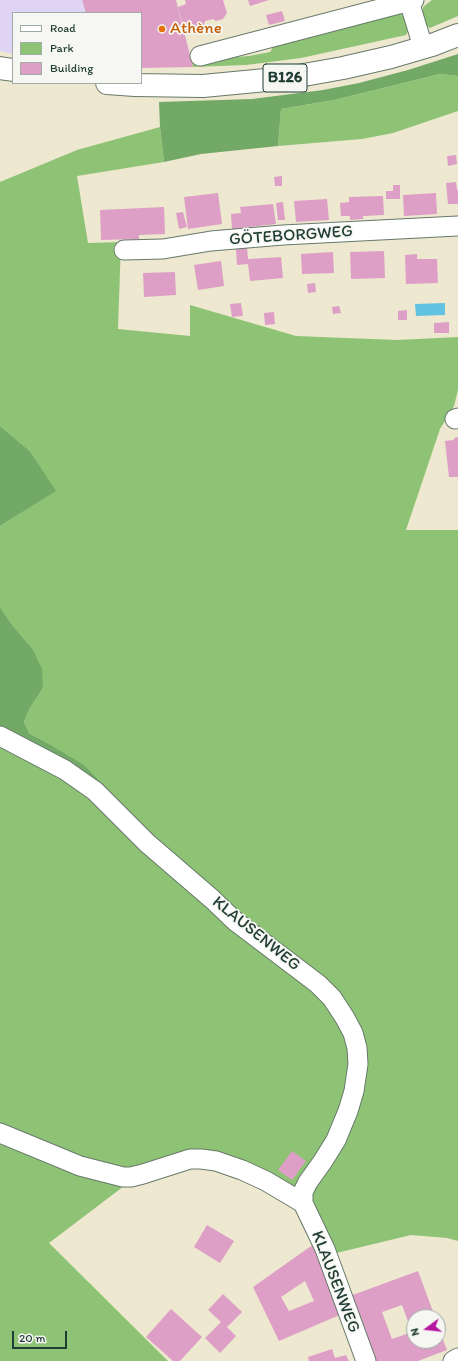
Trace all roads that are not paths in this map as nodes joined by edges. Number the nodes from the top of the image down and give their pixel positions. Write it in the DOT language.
graph roads {
  1 [pos="412,1"];
  2 [pos="458,35"];
  3 [pos="423,47"];
  4 [pos="200,56"];
  5 [pos="0,68"];
  6 [pos="12,70"];
  7 [pos="122,84"];
  8 [pos="458,226"];
  9 [pos="124,250"];
  10 [pos="0,736"];
  11 [pos="0,1133"];
  12 [pos="303,1203"];
  13 [pos="458,1358"];
  14 [pos="366,1361"];
  15 [pos="453,1361"];
  1 -- 3 [label="street"];
  1 -- 4 [label="street"];
  2 -- 3 [label="main road, B126"];
  3 -- 7 [label="main road, B126"];
  5 -- 6 [label="main road"];
  8 -- 9 [label="street, GÖTEBORGWEG"];
  10 -- 12 [label="street, KLAUSENWEG"];
  11 -- 12 [label="street"];
  12 -- 14 [label="street, KLAUSENWEG"];
  13 -- 15 [label="street"];
}
